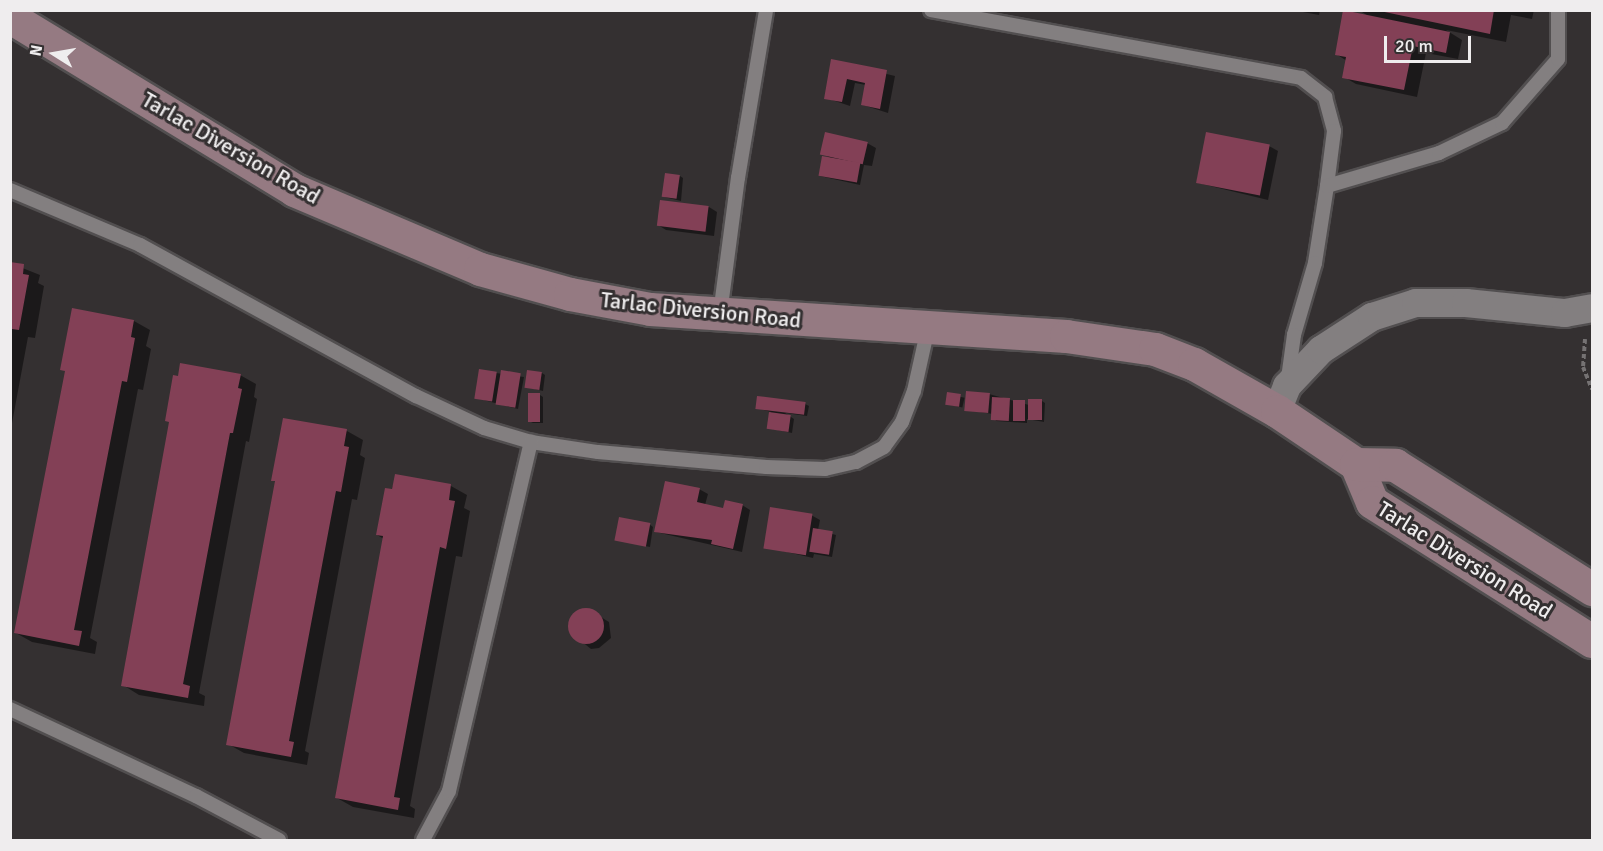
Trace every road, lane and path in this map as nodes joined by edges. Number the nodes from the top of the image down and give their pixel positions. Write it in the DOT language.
graph roads {
  1 [pos="766,10"];
  2 [pos="931,10"];
  3 [pos="1558,10"];
  4 [pos="10,17"];
  5 [pos="1327,186"];
  6 [pos="10,190"];
  7 [pos="1590,310"];
  8 [pos="720,316"];
  9 [pos="928,328"];
  10 [pos="1593,389"];
  11 [pos="1282,398"];
  12 [pos="531,442"];
  13 [pos="1356,464"];
  14 [pos="1593,589"];
  15 [pos="1593,641"];
  16 [pos="10,709"];
  17 [pos="279,840"];
  18 [pos="423,840"];
  1 -- 8 [label="lane"];
  2 -- 5 [label="lane"];
  3 -- 5 [label="lane"];
  4 -- 8 [label="main road, Tarlac Diversion Road"];
  5 -- 11 [label="lane"];
  6 -- 12 [label="lane"];
  7 -- 10 [label="path"];
  7 -- 11 [label="street"];
  8 -- 9 [label="main road, Tarlac Diversion Road"];
  9 -- 11 [label="main road, Tarlac Diversion Road"];
  9 -- 12 [label="lane"];
  11 -- 13 [label="main road, Tarlac Diversion Road"];
  12 -- 18 [label="lane"];
  13 -- 14 [label="main road, Tarlac Diversion Road"];
  13 -- 15 [label="main road, Tarlac Diversion Road"];
  16 -- 17 [label="lane"];
}
